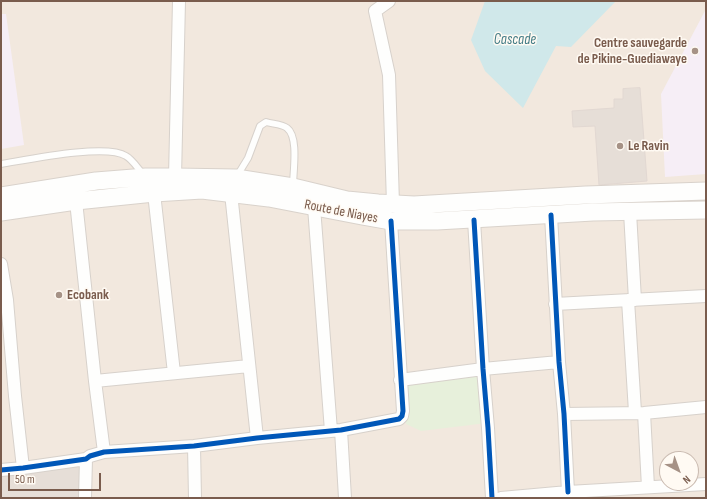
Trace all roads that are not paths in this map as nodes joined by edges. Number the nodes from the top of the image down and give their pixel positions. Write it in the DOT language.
graph roads {
  1 [pos="179,1"];
  2 [pos="389,1"];
  3 [pos="1,164"];
  4 [pos="146,177"];
  5 [pos="175,177"];
  6 [pos="234,186"];
  7 [pos="292,187"];
  8 [pos="706,191"];
  9 [pos="154,193"];
  10 [pos="1,196"];
  11 [pos="76,201"];
  12 [pos="314,207"];
  13 [pos="706,210"];
  14 [pos="1,212"];
  15 [pos="630,212"];
  16 [pos="392,213"];
  17 [pos="551,215"];
  18 [pos="474,220"];
  19 [pos="1,264"];
  20 [pos="706,296"];
  21 [pos="4,300"];
  22 [pos="632,300"];
  23 [pos="555,304"];
  24 [pos="558,362"];
  25 [pos="249,366"];
  26 [pos="482,368"];
  27 [pos="174,373"];
  28 [pos="400,380"];
  29 [pos="95,381"];
  30 [pos="706,407"];
  31 [pos="640,413"];
  32 [pos="564,414"];
  33 [pos="336,430"];
  34 [pos="257,438"];
  35 [pos="194,446"];
  36 [pos="104,452"];
  37 [pos="86,459"];
  38 [pos="23,468"];
  39 [pos="1,470"];
  40 [pos="706,484"];
  41 [pos="648,487"];
  42 [pos="568,492"];
  43 [pos="85,498"];
  44 [pos="195,498"];
  45 [pos="345,498"];
  46 [pos="492,498"];
  47 [pos="501,498"];
  1 -- 5 [label="street"];
  2 -- 16 [label="street"];
  3 -- 4 [label="lane"];
  4 -- 5 [label="main road, Route de Niayes"];
  4 -- 10 [label="main road, Route de Niayes"];
  5 -- 6 [label="main road, Route de Niayes"];
  6 -- 7 [label="main road, Route de Niayes"];
  6 -- 7 [label="lane"];
  6 -- 9 [label="main road, Route de Niayes"];
  6 -- 12 [label="main road, Route de Niayes"];
  6 -- 25 [label="street"];
  7 -- 16 [label="main road, Route de Niayes"];
  8 -- 16 [label="main road, Route de Niayes"];
  9 -- 11 [label="main road, Route de Niayes"];
  9 -- 27 [label="street"];
  11 -- 14 [label="main road, Route de Niayes"];
  11 -- 29 [label="street"];
  12 -- 16 [label="main road, Route de Niayes"];
  12 -- 33 [label="street"];
  13 -- 15 [label="main road, Route de Niayes"];
  15 -- 17 [label="main road, Route de Niayes"];
  15 -- 22 [label="street"];
  16 -- 18 [label="main road, Route de Niayes"];
  16 -- 28 [label="street"];
  17 -- 18 [label="main road, Route de Niayes"];
  17 -- 23 [label="street"];
  18 -- 26 [label="street"];
  19 -- 21 [label="street"];
  20 -- 22 [label="street"];
  21 -- 38 [label="street"];
  22 -- 23 [label="street"];
  22 -- 31 [label="street"];
  23 -- 24 [label="street"];
  24 -- 26 [label="street"];
  24 -- 32 [label="street"];
  25 -- 27 [label="street"];
  25 -- 34 [label="street"];
  26 -- 28 [label="street"];
  26 -- 46 [label="street"];
  27 -- 29 [label="street"];
  28 -- 33 [label="street"];
  29 -- 36 [label="street"];
  30 -- 31 [label="street"];
  31 -- 32 [label="street"];
  31 -- 41 [label="street"];
  32 -- 42 [label="street"];
  33 -- 34 [label="street"];
  33 -- 45 [label="street"];
  34 -- 35 [label="street"];
  35 -- 36 [label="street"];
  35 -- 44 [label="street"];
  36 -- 37 [label="street"];
  37 -- 38 [label="street"];
  37 -- 43 [label="street"];
  38 -- 39 [label="street"];
  40 -- 41 [label="street"];
  41 -- 42 [label="street"];
  42 -- 47 [label="street"];
}
